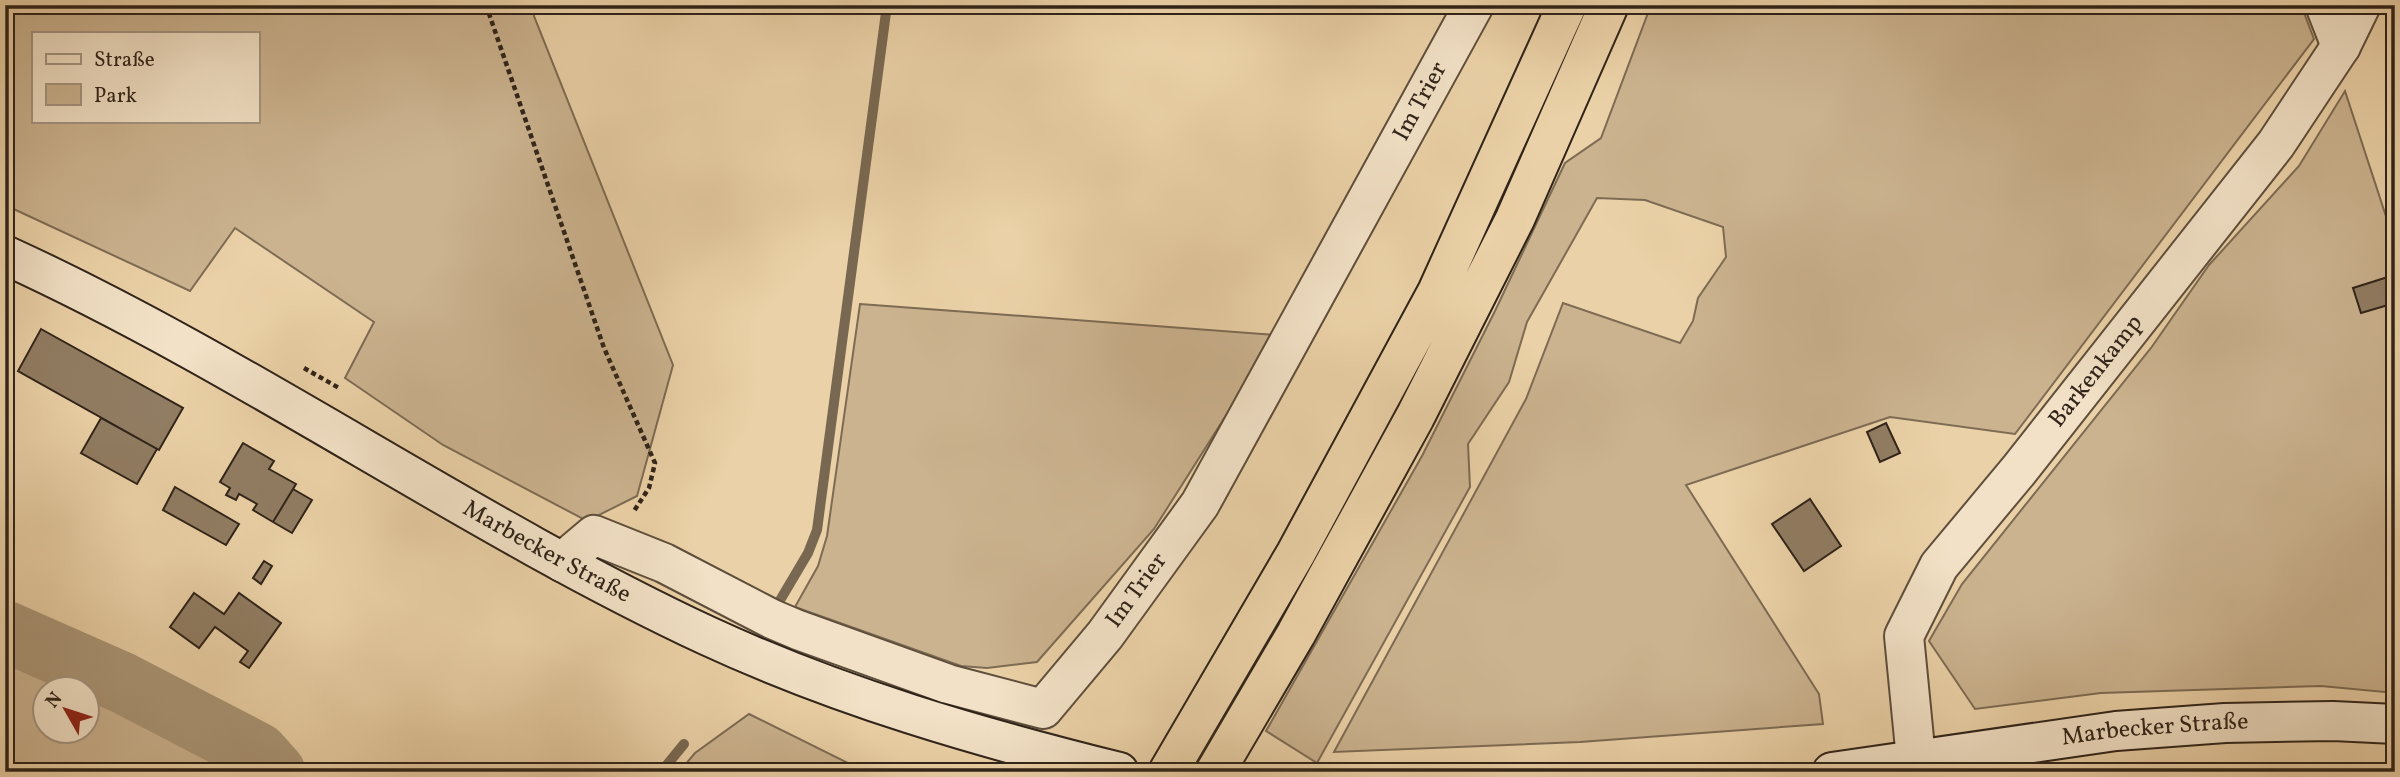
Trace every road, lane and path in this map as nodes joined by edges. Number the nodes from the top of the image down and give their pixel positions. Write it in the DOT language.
graph roads {
  1 [pos="486,5"];
  2 [pos="1474,5"];
  3 [pos="1567,5"];
  4 [pos="1609,5"];
  5 [pos="2325,5"];
  6 [pos="2361,5"];
  7 [pos="2341,46"];
  8 [pos="5,255"];
  9 [pos="594,535"];
  10 [pos="562,562"];
  11 [pos="2395,724"];
  12 [pos="1916,759"];
  13 [pos="1119,772"];
  14 [pos="1168,772"];
  15 [pos="1215,772"];
  16 [pos="1832,772"];
  1 -- 9 [label="path"];
  2 -- 9 [label="street, Im Trier"];
  3 -- 14 [label="highway"];
  4 -- 15 [label="highway"];
  5 -- 7 [label="street"];
  6 -- 7 [label="street, Barkenkamp"];
  7 -- 12 [label="street, Barkenkamp"];
  8 -- 10 [label="street, Marbecker Straße"];
  9 -- 10 [label="street"];
  10 -- 13 [label="street, Marbecker Straße"];
  11 -- 12 [label="street, Marbecker Straße"];
  12 -- 16 [label="street, Marbecker Straße"];
}
